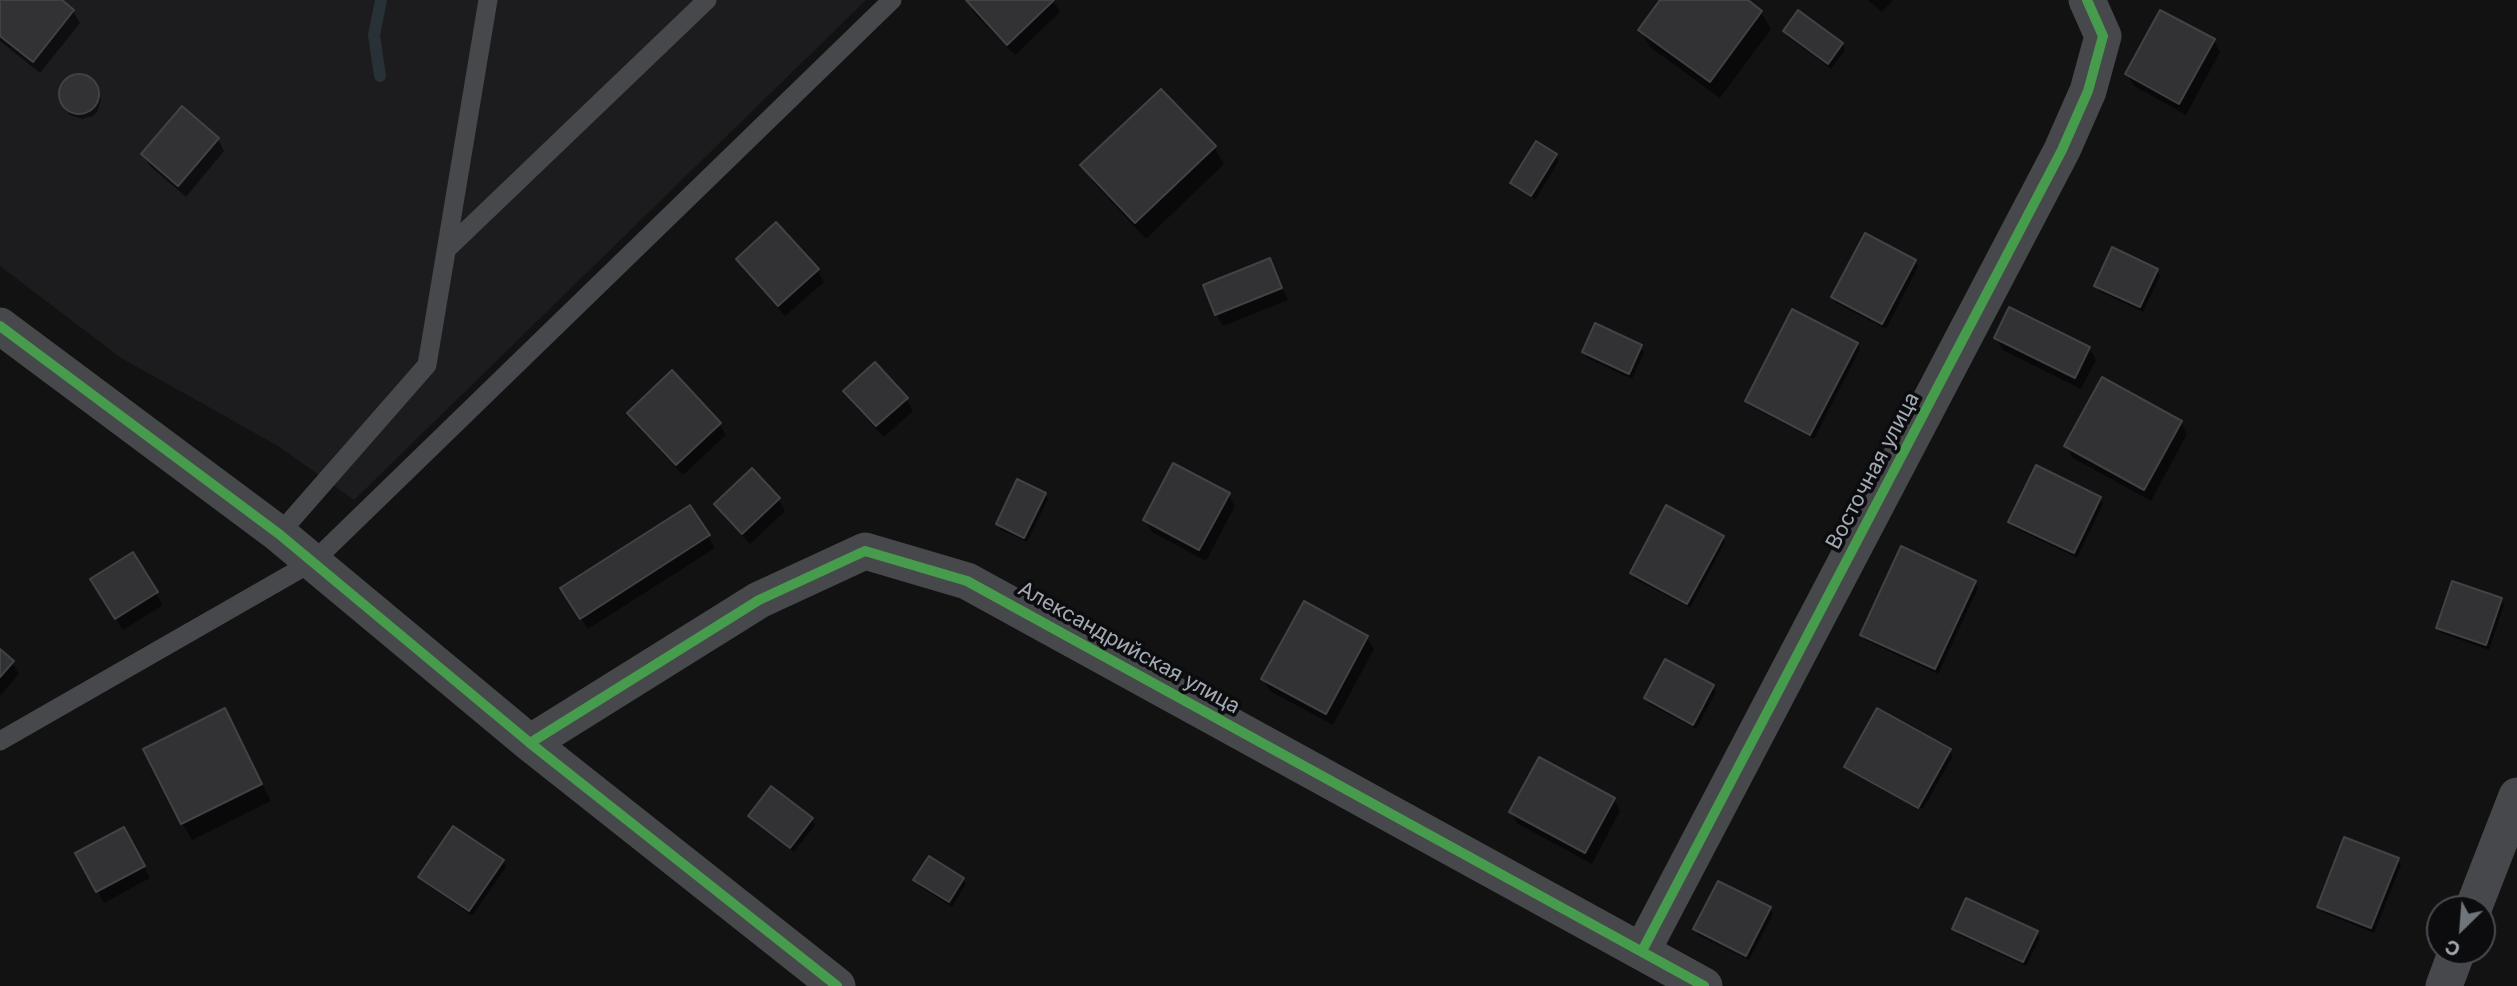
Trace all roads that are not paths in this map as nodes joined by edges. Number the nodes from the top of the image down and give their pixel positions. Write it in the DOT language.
graph roads {
  1 [pos="488,0"];
  2 [pos="707,0"];
  3 [pos="892,0"];
  4 [pos="2087,0"];
  5 [pos="446,250"];
  6 [pos="0,326"];
  7 [pos="279,534"];
  8 [pos="313,561"];
  9 [pos="0,741"];
  10 [pos="530,743"];
  11 [pos="2517,796"];
  12 [pos="2478,895"];
  13 [pos="1642,951"];
  14 [pos="2452,965"];
  15 [pos="837,986"];
  16 [pos="1704,986"];
  17 [pos="2444,986"];
  1 -- 5 [label="lane"];
  2 -- 5 [label="lane"];
  3 -- 8 [label="lane"];
  4 -- 13 [label="street, Восточная улица"];
  5 -- 7 [label="lane"];
  6 -- 7 [label="street"];
  7 -- 8 [label="street"];
  8 -- 9 [label="lane"];
  8 -- 10 [label="street"];
  10 -- 13 [label="street, Александрийская улица"];
  10 -- 15 [label="street"];
  11 -- 12 [label="street"];
  13 -- 16 [label="street, Александрийская улица"];
  14 -- 17 [label="street"];
}
